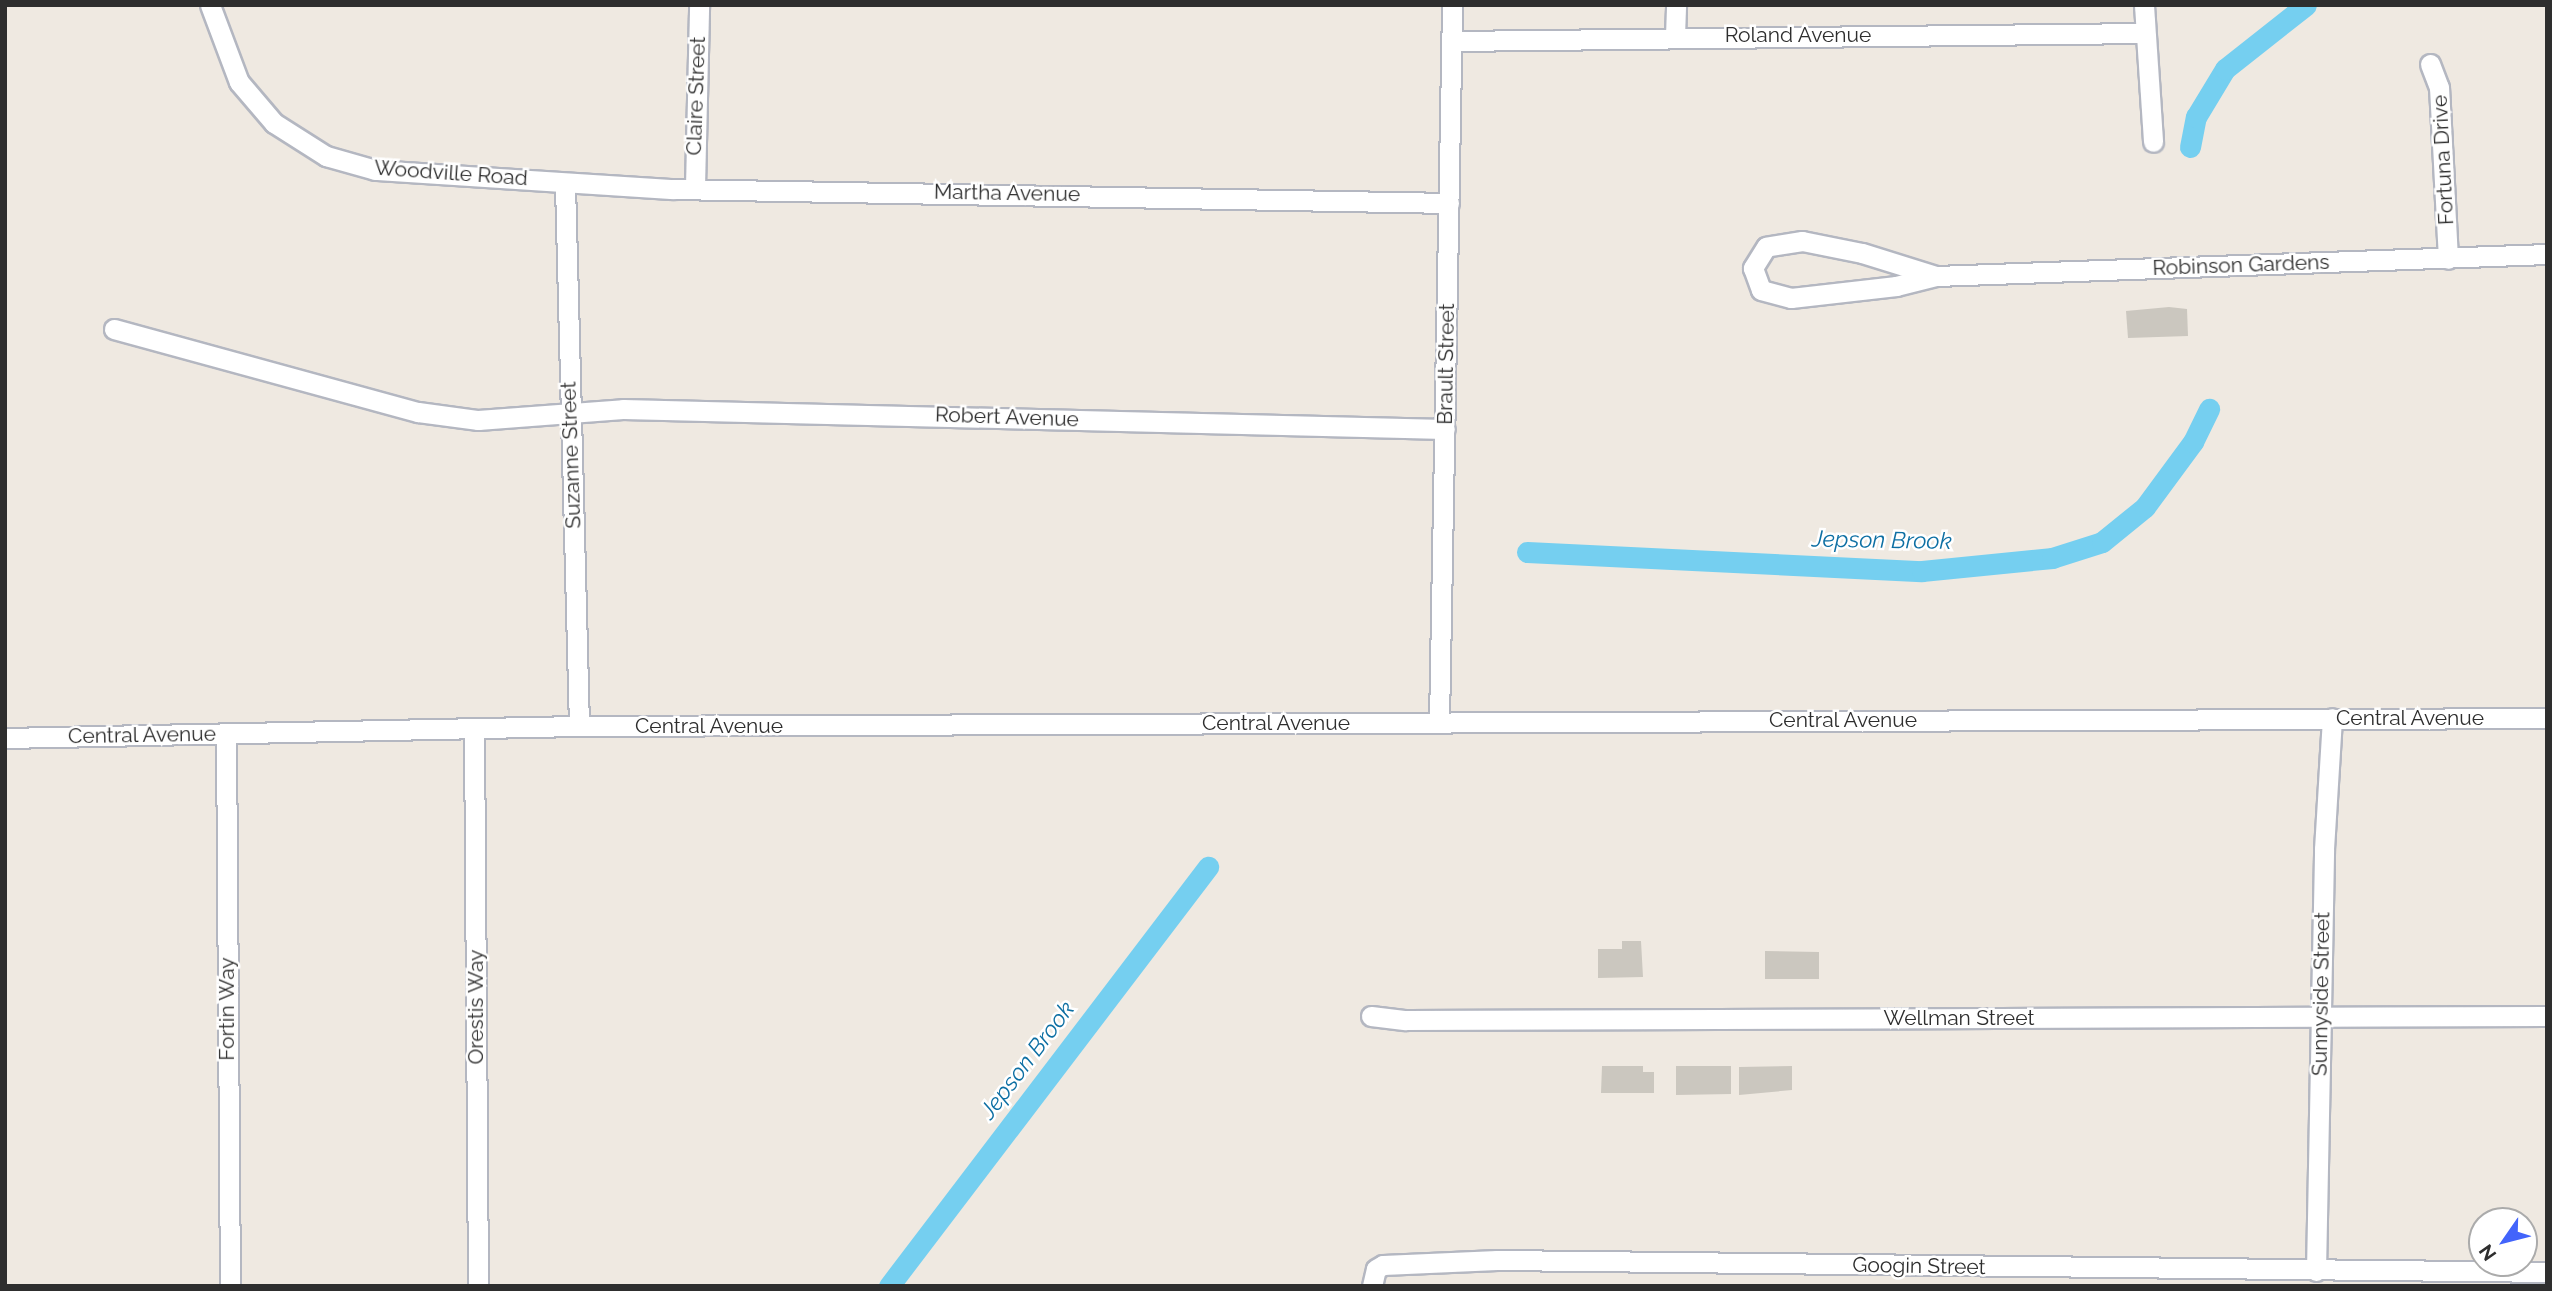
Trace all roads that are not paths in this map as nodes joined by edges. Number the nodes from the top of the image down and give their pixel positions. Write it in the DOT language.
graph roads {
  1 [pos="210,5"];
  2 [pos="699,5"];
  3 [pos="1452,5"];
  4 [pos="1676,5"];
  5 [pos="2144,5"];
  6 [pos="2145,33"];
  7 [pos="1675,36"];
  8 [pos="1451,41"];
  9 [pos="2430,64"];
  10 [pos="2153,142"];
  11 [pos="565,184"];
  12 [pos="695,187"];
  13 [pos="1449,203"];
  14 [pos="2547,254"];
  15 [pos="2448,259"];
  16 [pos="1936,276"];
  17 [pos="114,329"];
  18 [pos="570,414"];
  19 [pos="1445,429"];
  20 [pos="2332,718"];
  21 [pos="2547,718"];
  22 [pos="1439,722"];
  23 [pos="579,726"];
  24 [pos="474,728"];
  25 [pos="226,733"];
  26 [pos="5,738"];
  27 [pos="1371,1016"];
  28 [pos="2547,1016"];
  29 [pos="2321,1018"];
  30 [pos="2316,1271"];
  31 [pos="2547,1272"];
  32 [pos="1374,1277"];
  33 [pos="2024,1277"];
  34 [pos="230,1286"];
  35 [pos="478,1286"];
  1 -- 11 [label="street, Woodville Road"];
  2 -- 12 [label="street, Claire Street"];
  3 -- 8 [label="street, Brault Street"];
  4 -- 7 [label="street"];
  5 -- 6 [label="street"];
  6 -- 7 [label="street, Roland Avenue"];
  6 -- 10 [label="street"];
  7 -- 8 [label="street, Roland Avenue"];
  8 -- 13 [label="street, Brault Street"];
  9 -- 15 [label="street, Fortuna Drive"];
  11 -- 12 [label="street, Martha Avenue"];
  11 -- 18 [label="street, Suzanne Street"];
  12 -- 13 [label="street, Martha Avenue"];
  13 -- 19 [label="street, Brault Street"];
  14 -- 15 [label="street, Robinson Gardens"];
  15 -- 16 [label="street, Robinson Gardens"];
  16 -- 16 [label="street, Robinson Gardens"];
  17 -- 18 [label="street, Robert Avenue"];
  18 -- 19 [label="street, Robert Avenue"];
  18 -- 23 [label="street, Suzanne Street"];
  19 -- 22 [label="street, Brault Street"];
  20 -- 21 [label="street, Central Avenue"];
  20 -- 22 [label="street, Central Avenue"];
  20 -- 29 [label="street, Sunnyside Street"];
  22 -- 23 [label="street, Central Avenue"];
  23 -- 24 [label="street, Central Avenue"];
  24 -- 25 [label="street, Central Avenue"];
  24 -- 35 [label="street, Orestis Way"];
  25 -- 26 [label="street, Central Avenue"];
  25 -- 34 [label="street, Fortin Way"];
  27 -- 29 [label="street, Wellman Street"];
  28 -- 29 [label="street, Wellman Street"];
  29 -- 30 [label="street, Sunnyside Street"];
  30 -- 31 [label="street, Googin Street"];
  30 -- 33 [label="street, Googin Street"];
  32 -- 33 [label="street, Googin Street"];
}
